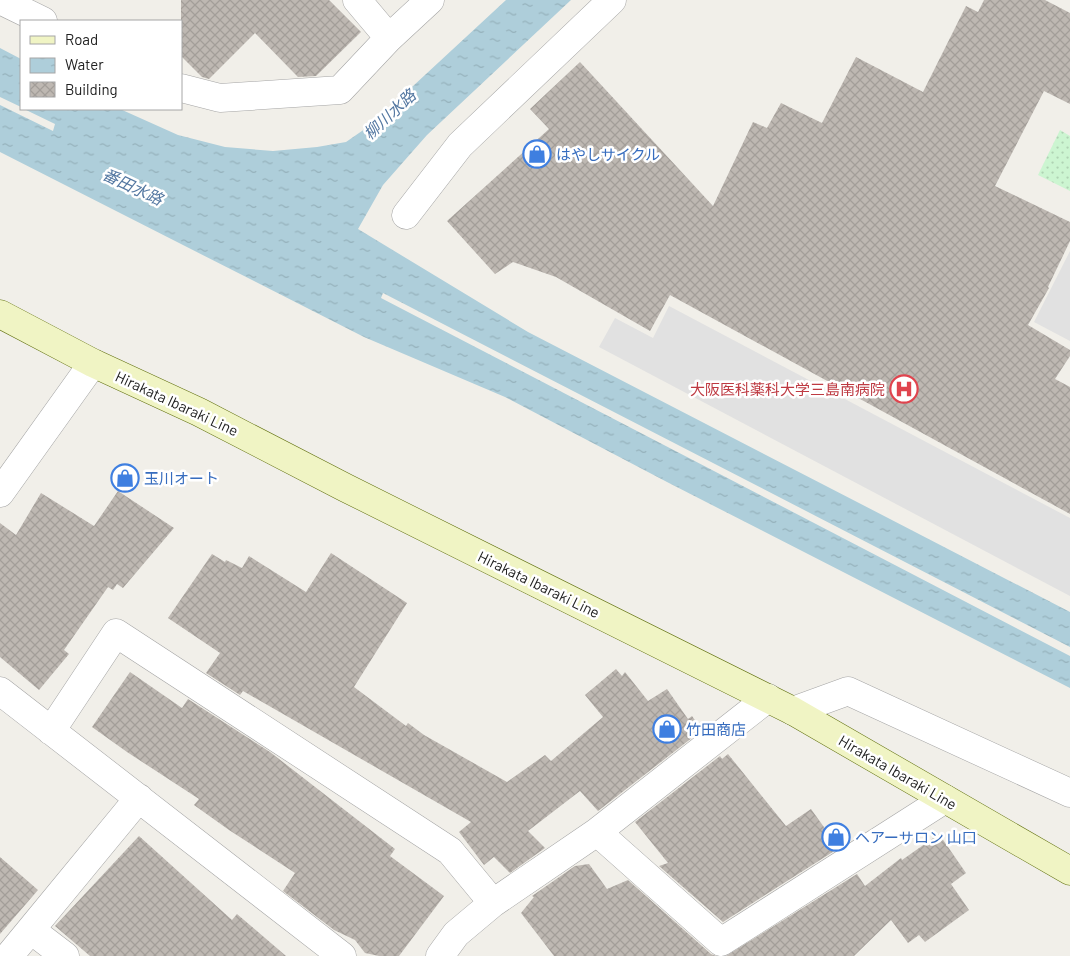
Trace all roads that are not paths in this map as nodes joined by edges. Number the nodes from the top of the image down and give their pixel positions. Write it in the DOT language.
graph roads {
  1 [pos="0,0"];
  2 [pos="357,0"];
  3 [pos="430,0"];
  4 [pos="612,0"];
  5 [pos="41,20"];
  6 [pos="389,38"];
  7 [pos="182,88"];
  8 [pos="406,215"];
  9 [pos="0,314"];
  10 [pos="93,363"];
  11 [pos="0,493"];
  12 [pos="0,691"];
  13 [pos="768,698"];
  14 [pos="793,710"];
  15 [pos="51,731"];
  16 [pos="1070,793"];
  17 [pos="139,798"];
  18 [pos="945,799"];
  19 [pos="597,832"];
  20 [pos="1070,871"];
  21 [pos="493,903"];
  22 [pos="31,930"];
  23 [pos="9,956"];
  24 [pos="64,956"];
  25 [pos="342,956"];
  26 [pos="440,956"];
  1 -- 5 [label="street"];
  2 -- 6 [label="street"];
  3 -- 6 [label="street"];
  4 -- 8 [label="street"];
  6 -- 7 [label="street"];
  9 -- 10 [label="main road, Hirakata Ibaraki Line"];
  10 -- 11 [label="street"];
  10 -- 13 [label="main road, Hirakata Ibaraki Line"];
  12 -- 15 [label="street"];
  13 -- 14 [label="main road, Hirakata Ibaraki Line"];
  13 -- 19 [label="street"];
  14 -- 16 [label="street"];
  14 -- 18 [label="main road, Hirakata Ibaraki Line"];
  15 -- 17 [label="street"];
  15 -- 21 [label="street"];
  17 -- 22 [label="street"];
  17 -- 25 [label="street"];
  18 -- 19 [label="street"];
  18 -- 20 [label="main road, Hirakata Ibaraki Line"];
  19 -- 21 [label="street"];
  21 -- 26 [label="street"];
  22 -- 23 [label="street"];
  22 -- 24 [label="street"];
}
